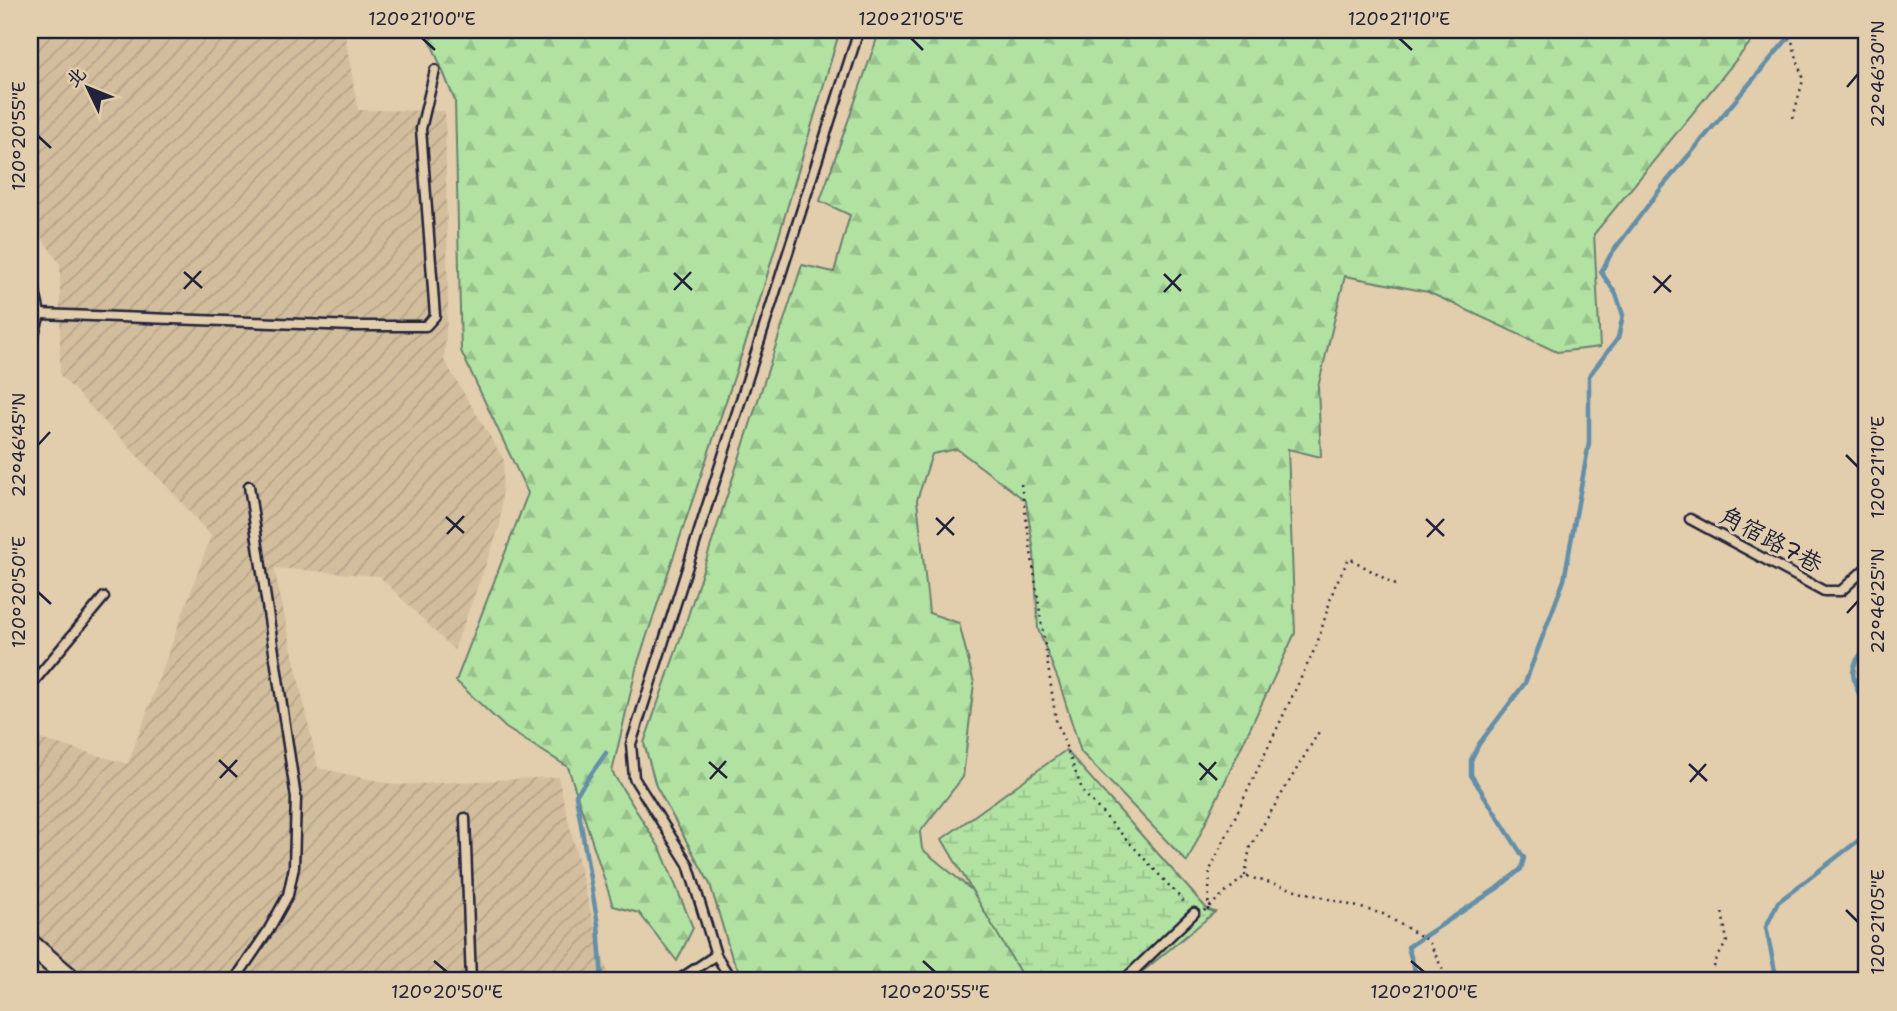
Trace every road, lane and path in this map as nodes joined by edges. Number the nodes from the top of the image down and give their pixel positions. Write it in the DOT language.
graph roads {
  1 [pos="859,30"];
  2 [pos="1785,30"];
  3 [pos="435,70"];
  4 [pos="1793,118"];
  5 [pos="30,270"];
  6 [pos="40,314"];
  7 [pos="30,347"];
  8 [pos="1021,484"];
  9 [pos="249,486"];
  10 [pos="1690,519"];
  11 [pos="1867,567"];
  12 [pos="1396,585"];
  13 [pos="104,597"];
  14 [pos="30,686"];
  15 [pos="1320,730"];
  16 [pos="465,818"];
  17 [pos="1245,876"];
  18 [pos="1208,910"];
  19 [pos="1722,911"];
  20 [pos="1194,913"];
  21 [pos="30,944"];
  22 [pos="716,955"];
  23 [pos="73,981"];
  24 [pos="234,981"];
  25 [pos="471,981"];
  26 [pos="677,981"];
  27 [pos="732,981"];
  28 [pos="1123,981"];
  29 [pos="1447,981"];
  30 [pos="1716,981"];
  1 -- 22 [label="lane"];
  2 -- 4 [label="path"];
  3 -- 6 [label="lane"];
  5 -- 6 [label="lane"];
  6 -- 7 [label="lane"];
  8 -- 20 [label="path"];
  9 -- 24 [label="lane"];
  10 -- 11 [label="lane, 角宿路7巷"];
  12 -- 18 [label="path"];
  13 -- 14 [label="lane"];
  15 -- 17 [label="path"];
  16 -- 25 [label="lane"];
  17 -- 18 [label="path"];
  17 -- 29 [label="path"];
  18 -- 20 [label="path"];
  19 -- 30 [label="path"];
  20 -- 28 [label="lane"];
  21 -- 23 [label="street"];
  22 -- 26 [label="lane"];
  22 -- 27 [label="lane"];
}
